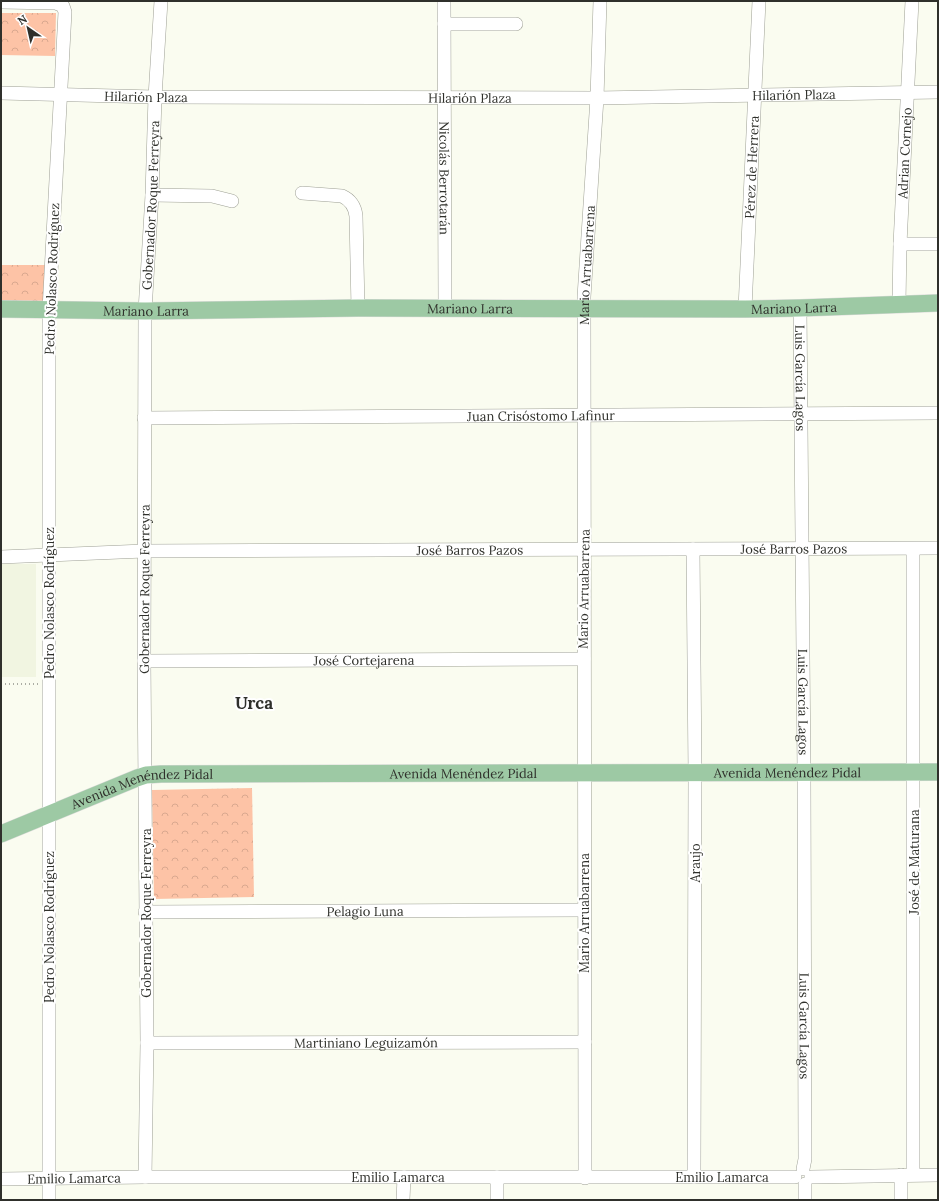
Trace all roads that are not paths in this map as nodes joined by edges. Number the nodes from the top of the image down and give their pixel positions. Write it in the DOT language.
graph roads {
  1 [pos="161,1"];
  2 [pos="444,1"];
  3 [pos="600,1"];
  4 [pos="759,1"];
  5 [pos="912,1"];
  6 [pos="1,2"];
  7 [pos="444,24"];
  8 [pos="516,24"];
  9 [pos="907,92"];
  10 [pos="938,92"];
  11 [pos="1,93"];
  12 [pos="756,94"];
  13 [pos="61,95"];
  14 [pos="155,97"];
  15 [pos="445,97"];
  16 [pos="597,98"];
  17 [pos="302,193"];
  18 [pos="152,195"];
  19 [pos="232,201"];
  20 [pos="900,244"];
  21 [pos="938,244"];
  22 [pos="938,303"];
  23 [pos="900,304"];
  24 [pos="358,308"];
  25 [pos="445,308"];
  26 [pos="800,308"];
  27 [pos="1,309"];
  28 [pos="584,309"];
  29 [pos="744,309"];
  30 [pos="49,310"];
  31 [pos="145,311"];
  32 [pos="938,413"];
  33 [pos="585,414"];
  34 [pos="800,414"];
  35 [pos="144,418"];
  36 [pos="938,548"];
  37 [pos="803,549"];
  38 [pos="913,549"];
  39 [pos="585,550"];
  40 [pos="693,550"];
  41 [pos="144,551"];
  42 [pos="49,556"];
  43 [pos="1,557"];
  44 [pos="584,660"];
  45 [pos="144,661"];
  46 [pos="804,772"];
  47 [pos="914,772"];
  48 [pos="938,772"];
  49 [pos="695,773"];
  50 [pos="584,774"];
  51 [pos="146,775"];
  52 [pos="49,814"];
  53 [pos="1,834"];
  54 [pos="584,910"];
  55 [pos="146,912"];
  56 [pos="584,1042"];
  57 [pos="147,1043"];
  58 [pos="907,1175"];
  59 [pos="938,1175"];
  60 [pos="497,1176"];
  61 [pos="50,1177"];
  62 [pos="145,1177"];
  63 [pos="404,1177"];
  64 [pos="694,1177"];
  65 [pos="804,1177"];
  66 [pos="585,1178"];
  67 [pos="1,1179"];
  68 [pos="49,1200"];
  69 [pos="403,1200"];
  70 [pos="497,1200"];
  71 [pos="804,1200"];
  72 [pos="901,1200"];
  1 -- 14 [label="street, Gobernador Roque Ferreyra"];
  2 -- 7 [label="street, Nicolás Berrotarán"];
  3 -- 16 [label="street, Mario Arruabarrena"];
  4 -- 12 [label="street, Pérez de Herrera"];
  5 -- 9 [label="street, Adrian Cornejo"];
  6 -- 13 [label="street, Pedro Nolasco Rodríguez"];
  7 -- 8 [label="street"];
  7 -- 15 [label="street, Nicolás Berrotarán"];
  9 -- 10 [label="street, Hilarión Plaza"];
  9 -- 12 [label="street, Hilarión Plaza"];
  9 -- 20 [label="street, Adrian Cornejo"];
  11 -- 13 [label="street, Hilarión Plaza"];
  12 -- 16 [label="street, Hilarión Plaza"];
  12 -- 29 [label="street, Pérez de Herrera"];
  13 -- 14 [label="street, Hilarión Plaza"];
  13 -- 30 [label="street, Pedro Nolasco Rodríguez"];
  14 -- 15 [label="street, Hilarión Plaza"];
  14 -- 18 [label="street, Gobernador Roque Ferreyra"];
  15 -- 16 [label="street, Hilarión Plaza"];
  15 -- 25 [label="street, Nicolás Berrotarán"];
  16 -- 28 [label="street, Mario Arruabarrena"];
  17 -- 24 [label="street"];
  18 -- 19 [label="street"];
  18 -- 31 [label="street, Gobernador Roque Ferreyra"];
  20 -- 21 [label="street"];
  20 -- 23 [label="street, Adrian Cornejo"];
  22 -- 23 [label="main road, Mariano Larra"];
  23 -- 26 [label="main road, Mariano Larra"];
  24 -- 25 [label="main road, Mariano Larra"];
  24 -- 31 [label="main road, Mariano Larra"];
  25 -- 28 [label="main road, Mariano Larra"];
  26 -- 29 [label="main road, Mariano Larra"];
  26 -- 34 [label="street, Luis García Lagos"];
  27 -- 30 [label="main road, Mariano Larra"];
  28 -- 29 [label="main road, Mariano Larra"];
  28 -- 33 [label="street, Mario Arruabarrena"];
  30 -- 31 [label="main road, Mariano Larra"];
  30 -- 42 [label="street, Pedro Nolasco Rodríguez"];
  31 -- 35 [label="street, Gobernador Roque Ferreyra"];
  32 -- 34 [label="street, Juan Crisóstomo Lafinur"];
  33 -- 34 [label="street, Juan Crisóstomo Lafinur"];
  33 -- 35 [label="street, Juan Crisóstomo Lafinur"];
  33 -- 39 [label="street, Mario Arruabarrena"];
  34 -- 37 [label="street, Luis García Lagos"];
  35 -- 41 [label="street, Gobernador Roque Ferreyra"];
  36 -- 38 [label="street, José Barros Pazos"];
  37 -- 38 [label="street, José Barros Pazos"];
  37 -- 40 [label="street, José Barros Pazos"];
  37 -- 46 [label="street, Luis García Lagos"];
  38 -- 47 [label="street, José de Maturana"];
  39 -- 40 [label="street, José Barros Pazos"];
  39 -- 41 [label="street, José Barros Pazos"];
  39 -- 44 [label="street, Mario Arruabarrena"];
  40 -- 49 [label="street, Araujo"];
  41 -- 42 [label="street, José Barros Pazos"];
  41 -- 45 [label="street, Gobernador Roque Ferreyra"];
  42 -- 43 [label="street, José Barros Pazos"];
  42 -- 52 [label="street, Pedro Nolasco Rodríguez"];
  44 -- 45 [label="street, José Cortejarena"];
  44 -- 50 [label="street, Mario Arruabarrena"];
  45 -- 51 [label="street, Gobernador Roque Ferreyra"];
  46 -- 47 [label="main road, Avenida Menéndez Pidal"];
  46 -- 49 [label="main road, Avenida Menéndez Pidal"];
  46 -- 65 [label="street, Luis García Lagos"];
  47 -- 48 [label="main road, Avenida Menéndez Pidal"];
  47 -- 58 [label="street, José de Maturana"];
  49 -- 50 [label="main road, Avenida Menéndez Pidal"];
  49 -- 64 [label="street, Araujo"];
  50 -- 51 [label="main road, Avenida Menéndez Pidal"];
  50 -- 54 [label="street, Mario Arruabarrena"];
  51 -- 52 [label="main road, Avenida Menéndez Pidal"];
  51 -- 55 [label="street, Gobernador Roque Ferreyra"];
  52 -- 53 [label="main road, Avenida Menéndez Pidal"];
  52 -- 61 [label="street, Pedro Nolasco Rodríguez"];
  54 -- 55 [label="street, Pelagio Luna"];
  54 -- 56 [label="street, Mario Arruabarrena"];
  55 -- 57 [label="street, Gobernador Roque Ferreyra"];
  56 -- 57 [label="street, Martiniano Leguizamón"];
  56 -- 66 [label="street, Mario Arruabarrena"];
  57 -- 62 [label="street, Gobernador Roque Ferreyra"];
  58 -- 59 [label="street, Emilio Lamarca"];
  58 -- 65 [label="street, Emilio Lamarca"];
  58 -- 72 [label="street, José de Maturana"];
  60 -- 63 [label="street, Emilio Lamarca"];
  60 -- 66 [label="street, Emilio Lamarca"];
  60 -- 70 [label="street"];
  61 -- 62 [label="street, Emilio Lamarca"];
  61 -- 67 [label="street, Emilio Lamarca"];
  61 -- 68 [label="street, Pedro Nolasco Rodríguez"];
  62 -- 63 [label="street, Emilio Lamarca"];
  63 -- 69 [label="street"];
  64 -- 65 [label="street, Emilio Lamarca"];
  64 -- 66 [label="street, Emilio Lamarca"];
  65 -- 71 [label="street, Luis García Lagos"];
}
